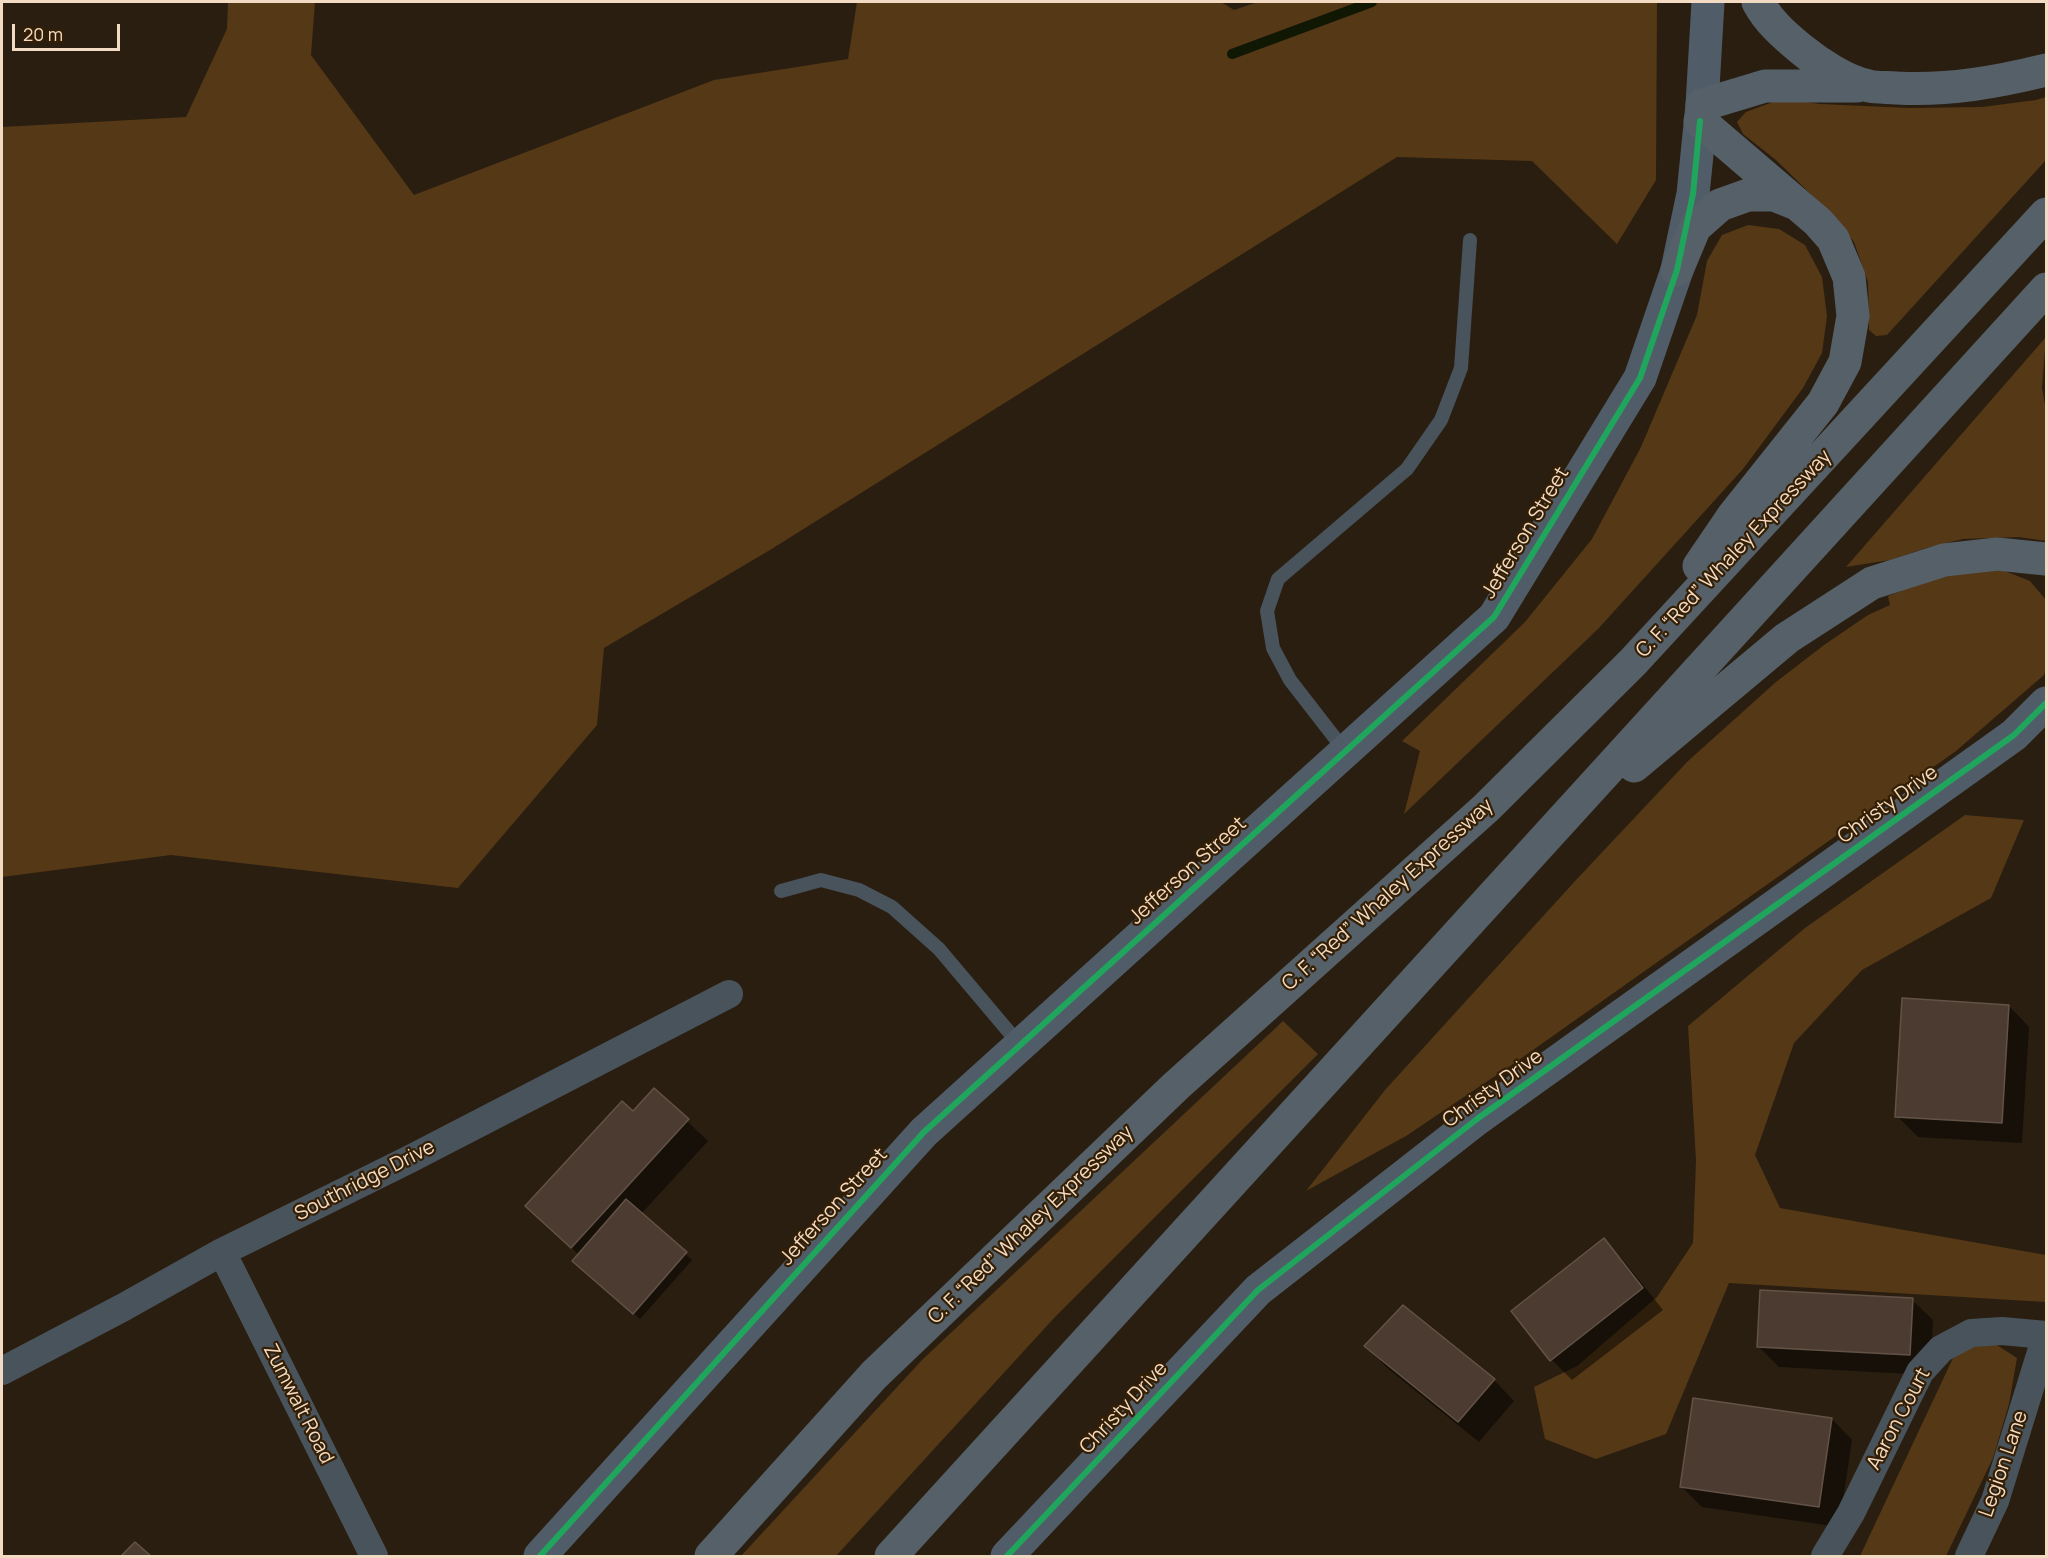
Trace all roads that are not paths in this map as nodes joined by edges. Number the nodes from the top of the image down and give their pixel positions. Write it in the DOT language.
graph roads {
  1 [pos="1708,2"];
  2 [pos="1758,2"];
  3 [pos="2046,70"];
  4 [pos="1868,86"];
  5 [pos="1701,113"];
  6 [pos="1800,206"];
  7 [pos="2046,214"];
  8 [pos="1470,240"];
  9 [pos="1677,270"];
  10 [pos="2046,289"];
  11 [pos="1997,554"];
  12 [pos="2046,559"];
  13 [pos="2046,575"];
  14 [pos="1633,662"];
  15 [pos="2046,703"];
  16 [pos="1345,751"];
  17 [pos="1538,846"];
  18 [pos="781,891"];
  19 [pos="729,994"];
  20 [pos="1020,1045"];
  21 [pos="222,1252"];
  22 [pos="2046,1336"];
  23 [pos="2,1371"];
  24 [pos="374,1557"];
  25 [pos="540,1557"];
  26 [pos="711,1557"];
  27 [pos="891,1557"];
  28 [pos="1007,1557"];
  29 [pos="1825,1557"];
  30 [pos="1969,1557"];
  1 -- 5 [label="street, Jefferson Street"];
  2 -- 4 [label="highway"];
  3 -- 4 [label="highway"];
  4 -- 5 [label="highway"];
  5 -- 6 [label="highway"];
  5 -- 9 [label="street, Jefferson Street"];
  6 -- 9 [label="highway"];
  6 -- 14 [label="highway"];
  7 -- 14 [label="highway, C. F. “Red” Whaley Expressway"];
  8 -- 16 [label="lane"];
  9 -- 16 [label="street, Jefferson Street"];
  10 -- 17 [label="highway"];
  11 -- 12 [label="highway"];
  11 -- 13 [label="highway"];
  11 -- 17 [label="highway"];
  14 -- 26 [label="highway, C. F. “Red” Whaley Expressway"];
  15 -- 28 [label="street, Christy Drive"];
  16 -- 20 [label="street, Jefferson Street"];
  17 -- 27 [label="highway"];
  18 -- 20 [label="lane"];
  19 -- 21 [label="street, Southridge Drive"];
  20 -- 25 [label="street, Jefferson Street"];
  21 -- 23 [label="street, Southridge Drive"];
  21 -- 24 [label="street, Zumwalt Road"];
  22 -- 29 [label="street, Aaron Court"];
  22 -- 30 [label="street, Legion Lane"];
}
